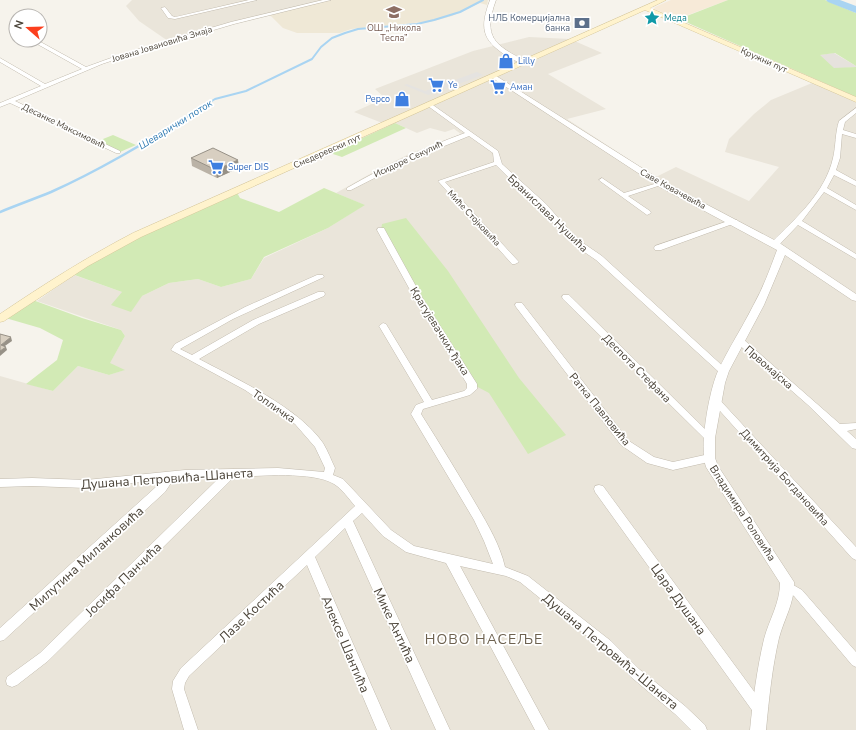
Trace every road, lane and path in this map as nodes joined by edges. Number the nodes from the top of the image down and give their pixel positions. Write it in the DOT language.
graph roads {
  1 [pos="255,0"];
  2 [pos="305,0"];
  3 [pos="329,0"];
  4 [pos="493,0"];
  5 [pos="663,0"];
  6 [pos="244,1"];
  7 [pos="222,3"];
  8 [pos="311,4"];
  9 [pos="652,5"];
  10 [pos="227,6"];
  11 [pos="162,8"];
  12 [pos="642,9"];
  13 [pos="656,14"];
  14 [pos="627,15"];
  15 [pos="48,48"];
  16 [pos="0,60"];
  17 [pos="525,63"];
  18 [pos="86,69"];
  19 [pos="494,76"];
  20 [pos="46,86"];
  21 [pos="856,100"];
  22 [pos="11,101"];
  23 [pos="0,105"];
  24 [pos="430,105"];
  25 [pos="856,110"];
  26 [pos="840,131"];
  27 [pos="470,134"];
  28 [pos="856,136"];
  29 [pos="118,152"];
  30 [pos="497,163"];
  31 [pos="832,171"];
  32 [pos="602,180"];
  33 [pos="661,184"];
  34 [pos="856,184"];
  35 [pos="349,189"];
  36 [pos="823,189"];
  37 [pos="623,195"];
  38 [pos="856,208"];
  39 [pos="646,213"];
  40 [pos="797,221"];
  41 [pos="734,222"];
  42 [pos="382,230"];
  43 [pos="778,246"];
  44 [pos="658,248"];
  45 [pos="856,257"];
  46 [pos="515,262"];
  47 [pos="320,277"];
  48 [pos="321,294"];
  49 [pos="566,297"];
  50 [pos="856,298"];
  51 [pos="518,305"];
  52 [pos="0,319"];
  53 [pos="383,326"];
  54 [pos="740,341"];
  55 [pos="193,359"];
  56 [pos="723,371"];
  57 [pos="715,400"];
  58 [pos="429,403"];
  59 [pos="856,426"];
  60 [pos="839,428"];
  61 [pos="709,438"];
  62 [pos="856,445"];
  63 [pos="708,458"];
  64 [pos="231,473"];
  65 [pos="327,476"];
  66 [pos="166,477"];
  67 [pos="0,483"];
  68 [pos="599,489"];
  69 [pos="361,507"];
  70 [pos="347,520"];
  71 [pos="856,555"];
  72 [pos="309,557"];
  73 [pos="450,559"];
  74 [pos="500,570"];
  75 [pos="788,587"];
  76 [pos="0,636"];
  77 [pos="856,661"];
  78 [pos="12,682"];
  79 [pos="759,709"];
  80 [pos="191,730"];
  81 [pos="384,730"];
  82 [pos="443,730"];
  83 [pos="542,730"];
  84 [pos="700,730"];
  85 [pos="758,730"];
  1 -- 6 [label="street"];
  2 -- 8 [label="street"];
  3 -- 8 [label="street, Јована Јовановића Змаја"];
  4 -- 17 [label="street"];
  5 -- 9 [label="main road, Смедеревски пут"];
  6 -- 10 [label="street"];
  7 -- 10 [label="street"];
  8 -- 18 [label="street, Јована Јовановића Змаја"];
  9 -- 12 [label="main road, Смедеревски пут"];
  9 -- 13 [label="main road"];
  10 -- 11 [label="street"];
  12 -- 13 [label="main road, Кружни пут"];
  12 -- 14 [label="main road, Смедеревски пут"];
  13 -- 14 [label="main road"];
  13 -- 21 [label="main road, Кружни пут"];
  14 -- 17 [label="main road, Смедеревски пут"];
  15 -- 18 [label="street"];
  16 -- 20 [label="street"];
  17 -- 19 [label="main road, Смедеревски пут"];
  18 -- 20 [label="street, Јована Јовановића Змаја"];
  19 -- 24 [label="main road, Смедеревски пут"];
  19 -- 33 [label="street, Саве Ковачевића"];
  20 -- 22 [label="street, Јована Јовановића Змаја"];
  22 -- 23 [label="street, Јована Јовановића Змаја"];
  22 -- 29 [label="street, Десанке Максимовић"];
  24 -- 27 [label="street, Бранислава Нушића"];
  24 -- 52 [label="main road, Смедеревски пут"];
  25 -- 26 [label="street, Првомајска"];
  26 -- 28 [label="street"];
  26 -- 31 [label="street, Првомајска"];
  27 -- 30 [label="street, Бранислава Нушића"];
  27 -- 35 [label="street, Исидоре Секулић"];
  30 -- 46 [label="street, Миће Стојковића"];
  30 -- 56 [label="street, Бранислава Нушића"];
  31 -- 34 [label="street"];
  31 -- 36 [label="street, Првомајска"];
  32 -- 37 [label="street"];
  33 -- 37 [label="street"];
  33 -- 41 [label="street, Саве Ковачевића"];
  36 -- 38 [label="street"];
  36 -- 40 [label="street, Првомајска"];
  37 -- 39 [label="street"];
  40 -- 43 [label="street, Првомајска"];
  40 -- 45 [label="street"];
  41 -- 43 [label="street, Саве Ковачевића"];
  41 -- 44 [label="street"];
  42 -- 58 [label="street, Крагујевачких ђака"];
  43 -- 50 [label="street, Саве Ковачевића"];
  43 -- 54 [label="street, Првомајска"];
  47 -- 55 [label="street, Топличка"];
  48 -- 55 [label="street"];
  49 -- 61 [label="street, Деспота Стефана"];
  51 -- 63 [label="street, Ратка Павловића"];
  53 -- 58 [label="street"];
  54 -- 56 [label="street, Владимира Роловића"];
  54 -- 60 [label="street, Првомајска"];
  55 -- 65 [label="street, Топличка"];
  56 -- 57 [label="street, Владимира Роловића"];
  57 -- 61 [label="street, Владимира Роловића"];
  57 -- 71 [label="street, Димитрија Богдановића"];
  58 -- 74 [label="street"];
  59 -- 60 [label="street"];
  60 -- 62 [label="street, Првомајска"];
  61 -- 63 [label="street, Владимира Роловића"];
  63 -- 75 [label="street, Владимира Роловића"];
  64 -- 65 [label="street, Душана Петровића-Шанета"];
  64 -- 66 [label="street, Душана Петровића-Шанета"];
  64 -- 78 [label="street, Јосифа Панчића"];
  65 -- 69 [label="street, Душана Петровића-Шанета"];
  66 -- 67 [label="street, Душана Петровића-Шанета"];
  66 -- 76 [label="street, Милутина Миланковића"];
  68 -- 79 [label="street, Цара Душана"];
  69 -- 70 [label="street, Лазе Костића"];
  69 -- 73 [label="street, Душана Петровића-Шанета"];
  70 -- 72 [label="street, Лазе Костића"];
  70 -- 82 [label="street, Мике Антића"];
  72 -- 80 [label="street, Лазе Костића"];
  72 -- 81 [label="street, Алексе Шантића"];
  73 -- 74 [label="street, Душана Петровића-Шанета"];
  73 -- 83 [label="street"];
  74 -- 84 [label="street, Душана Петровића-Шанета"];
  75 -- 77 [label="street, Владимира Роловића"];
  75 -- 79 [label="street"];
  79 -- 85 [label="street"];
}
